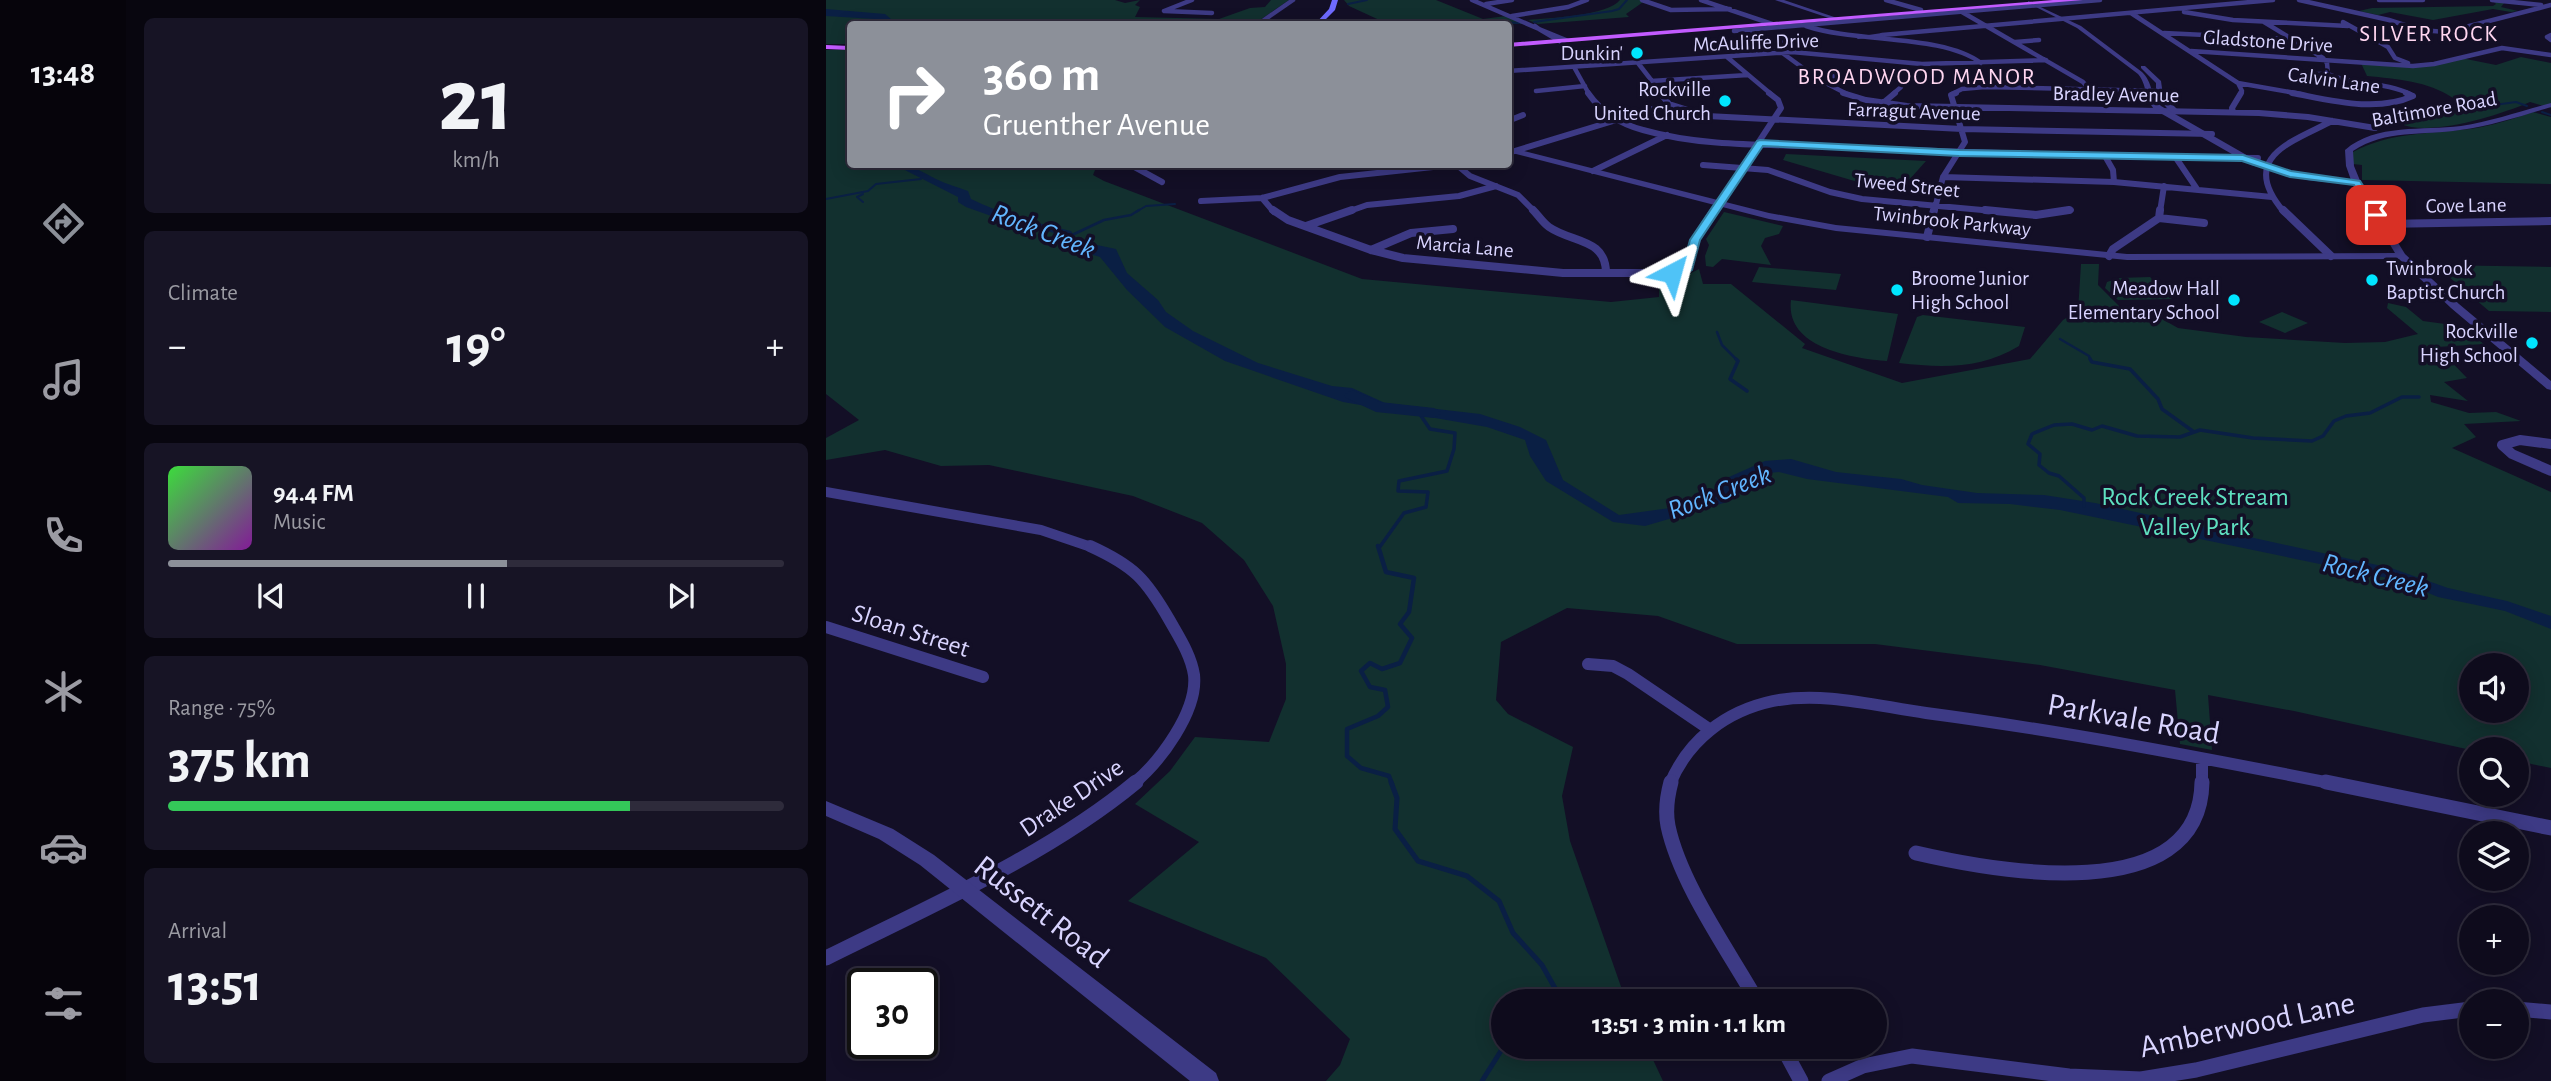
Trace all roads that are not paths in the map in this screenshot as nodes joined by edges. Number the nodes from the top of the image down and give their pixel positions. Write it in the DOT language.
graph roads {
  1 [pos="1188,0"];
  2 [pos="1293,0"];
  3 [pos="1335,0"];
  4 [pos="1472,0"];
  5 [pos="1513,0"];
  6 [pos="1587,0"];
  7 [pos="1701,0"];
  8 [pos="1778,0"];
  9 [pos="1886,0"];
  10 [pos="2056,0"];
  11 [pos="2080,0"];
  12 [pos="2100,0"];
  13 [pos="2273,0"];
  14 [pos="2299,0"];
  15 [pos="2379,0"];
  16 [pos="2423,0"];
  17 [pos="2492,0"];
  18 [pos="1642,1"];
  19 [pos="2032,3"];
  20 [pos="1637,4"];
  21 [pos="1483,5"];
  22 [pos="2549,6"];
  23 [pos="1730,9"];
  24 [pos="2175,9"];
  25 [pos="1921,10"];
  26 [pos="1212,12"];
  27 [pos="1962,12"];
  28 [pos="2356,12"];
  29 [pos="2132,13"];
  30 [pos="1512,16"];
  31 [pos="1837,19"];
  32 [pos="2068,19"];
  33 [pos="1264,20"];
  34 [pos="1321,21"];
  35 [pos="2264,22"];
  36 [pos="1774,25"];
  37 [pos="1804,25"];
  38 [pos="1535,26"];
  39 [pos="1987,26"];
  40 [pos="2348,26"];
  41 [pos="1751,30"];
  42 [pos="1734,31"];
  43 [pos="1545,32"];
  44 [pos="1552,32"];
  45 [pos="2164,33"];
  46 [pos="1667,34"];
  47 [pos="1882,35"];
  48 [pos="1858,37"];
  49 [pos="2291,39"];
  50 [pos="1874,40"];
  51 [pos="2039,40"];
  52 [pos="1561,41"];
  53 [pos="1796,42"];
  54 [pos="2015,42"];
  55 [pos="1771,43"];
  56 [pos="1512,44"];
  57 [pos="826,46"];
  58 [pos="847,46"];
  59 [pos="1868,49"];
  60 [pos="2191,51"];
  61 [pos="1785,53"];
  62 [pos="2551,55"];
  63 [pos="1727,57"];
  64 [pos="1860,59"];
  65 [pos="2046,60"];
  66 [pos="2325,60"];
  67 [pos="1638,63"];
  68 [pos="1981,63"];
  69 [pos="2413,66"];
  70 [pos="1574,67"];
  71 [pos="1512,71"];
  72 [pos="2302,74"];
  73 [pos="2328,74"];
  74 [pos="1748,75"];
  75 [pos="1849,75"];
  76 [pos="1819,77"];
  77 [pos="1651,81"];
  78 [pos="2238,83"];
  79 [pos="1900,84"];
  80 [pos="1585,86"];
  81 [pos="2089,89"];
  82 [pos="2146,90"];
  83 [pos="1536,91"];
  84 [pos="2160,91"];
  85 [pos="1883,103"];
  86 [pos="1669,104"];
  87 [pos="2551,105"];
  88 [pos="1954,107"];
  89 [pos="2162,111"];
  90 [pos="2175,111"];
  91 [pos="2233,112"];
  92 [pos="1523,115"];
  93 [pos="1512,119"];
  94 [pos="1616,120"];
  95 [pos="1775,120"];
  96 [pos="2332,121"];
  97 [pos="2375,128"];
  98 [pos="1962,129"];
  99 [pos="2201,134"];
  100 [pos="2212,134"];
  101 [pos="1667,135"];
  102 [pos="1760,143"];
  103 [pos="1512,151"];
  104 [pos="1512,151"];
  105 [pos="1959,153"];
  106 [pos="2105,156"];
  107 [pos="2176,158"];
  108 [pos="2243,158"];
  109 [pos="2258,158"];
  110 [pos="1703,165"];
  111 [pos="2269,166"];
  112 [pos="1744,167"];
  113 [pos="1136,168"];
  114 [pos="1429,168"];
  115 [pos="1462,168"];
  116 [pos="1593,171"];
  117 [pos="1943,177"];
  118 [pos="2356,181"];
  119 [pos="1162,182"];
  120 [pos="2114,182"];
  121 [pos="1496,186"];
  122 [pos="2164,186"];
  123 [pos="2197,189"];
  124 [pos="2272,197"];
  125 [pos="1262,198"];
  126 [pos="1201,201"];
  127 [pos="1720,204"];
  128 [pos="1934,206"];
  129 [pos="2071,210"];
  130 [pos="2159,218"];
  131 [pos="2551,221"];
  132 [pos="2204,223"];
  133 [pos="2382,224"];
  134 [pos="1306,226"];
  135 [pos="1453,229"];
  136 [pos="1927,237"];
  137 [pos="1371,250"];
  138 [pos="2109,256"];
  139 [pos="2331,256"];
  140 [pos="2401,256"];
  141 [pos="1606,273"];
  142 [pos="2551,387"];
  143 [pos="2551,444"];
  144 [pos="2551,471"];
  145 [pos="826,492"];
  146 [pos="826,627"];
  147 [pos="1588,664"];
  148 [pos="983,677"];
  149 [pos="1709,729"];
  150 [pos="2202,759"];
  151 [pos="826,808"];
  152 [pos="2551,828"];
  153 [pos="1916,853"];
  154 [pos="965,890"];
  155 [pos="826,958"];
  156 [pos="1750,989"];
  157 [pos="2459,1010"];
  158 [pos="2529,1010"];
  159 [pos="2551,1012"];
  160 [pos="1789,1059"];
  161 [pos="1208,1081"];
  162 [pos="1801,1081"];
  163 [pos="1829,1081"];
  1 -- 26 [label="street"];
  2 -- 33 [label="street"];
  3 -- 34 [label="main road"];
  4 -- 21 [label="street"];
  5 -- 21 [label="street"];
  6 -- 30 [label="street"];
  7 -- 23 [label="street"];
  8 -- 31 [label="street"];
  9 -- 25 [label="street"];
  10 -- 19 [label="main road"];
  11 -- 19 [label="main road"];
  12 -- 19 [label="street"];
  13 -- 24 [label="street"];
  14 -- 28 [label="street"];
  15 -- 16 [label="street"];
  17 -- 22 [label="street"];
  18 -- 20 [label="street"];
  18 -- 23 [label="street"];
  19 -- 25 [label="street"];
  19 -- 27 [label="street"];
  19 -- 31 [label="main road"];
  19 -- 32 [label="street"];
  21 -- 30 [label="street"];
  22 -- 28 [label="street"];
  23 -- 36 [label="street"];
  24 -- 29 [label="street"];
  24 -- 35 [label="street"];
  25 -- 31 [label="street"];
  27 -- 37 [label="street"];
  27 -- 39 [label="street"];
  28 -- 40 [label="street"];
  29 -- 32 [label="street"];
  29 -- 45 [label="street"];
  30 -- 38 [label="street"];
  31 -- 36 [label="main road"];
  32 -- 39 [label="street"];
  32 -- 82 [label="street"];
  32 -- 84 [label="street"];
  35 -- 40 [label="street"];
  35 -- 49 [label="street, Calvin Lane"];
  36 -- 37 [label="street"];
  36 -- 41 [label="street"];
  36 -- 46 [label="main road"];
  36 -- 46 [label="main road"];
  37 -- 48 [label="street"];
  38 -- 43 [label="street"];
  38 -- 44 [label="street"];
  39 -- 47 [label="street"];
  39 -- 54 [label="street"];
  40 -- 69 [label="street"];
  41 -- 42 [label="street"];
  41 -- 55 [label="street, Bradley Avenue"];
  43 -- 44 [label="street"];
  43 -- 52 [label="street"];
  44 -- 52 [label="street"];
  45 -- 49 [label="street"];
  45 -- 60 [label="street"];
  46 -- 52 [label="main road"];
  47 -- 48 [label="street"];
  47 -- 50 [label="street"];
  48 -- 50 [label="street"];
  49 -- 66 [label="street, Calvin Lane"];
  50 -- 68 [label="street"];
  51 -- 54 [label="street"];
  52 -- 56 [label="main road"];
  53 -- 55 [label="street"];
  54 -- 65 [label="street"];
  55 -- 61 [label="street, Bradley Avenue"];
  57 -- 58 [label="main road"];
  59 -- 64 [label="street"];
  60 -- 66 [label="street, Gladstone Drive"];
  60 -- 78 [label="street"];
  61 -- 63 [label="street, McAuliffe Drive"];
  61 -- 64 [label="street, McAuliffe Drive"];
  61 -- 76 [label="street, Bradley Avenue"];
  62 -- 69 [label="street, Gladstone Drive"];
  63 -- 67 [label="street, McAuliffe Drive"];
  63 -- 74 [label="street"];
  64 -- 68 [label="street, McAuliffe Drive"];
  65 -- 68 [label="street, McAuliffe Drive"];
  65 -- 81 [label="street"];
  66 -- 69 [label="street, Gladstone Drive"];
  66 -- 73 [label="street, Calvin Lane"];
  67 -- 70 [label="street, McAuliffe Drive"];
  67 -- 77 [label="street"];
  70 -- 71 [label="street, McAuliffe Drive"];
  70 -- 80 [label="street"];
  72 -- 73 [label="street"];
  73 -- 78 [label="street, Calvin Lane"];
  74 -- 77 [label="street"];
  74 -- 95 [label="street"];
  75 -- 76 [label="street"];
  76 -- 85 [label="street, Bradley Avenue"];
  77 -- 86 [label="street"];
  78 -- 91 [label="street"];
  79 -- 85 [label="street"];
  80 -- 83 [label="street"];
  80 -- 94 [label="street"];
  81 -- 82 [label="street"];
  81 -- 88 [label="street"];
  82 -- 84 [label="street"];
  82 -- 89 [label="street"];
  84 -- 90 [label="street"];
  85 -- 88 [label="street, Bradley Avenue"];
  86 -- 94 [label="street"];
  86 -- 95 [label="street, Farragut Avenue"];
  87 -- 118 [label="street, Baltimore Road"];
  88 -- 89 [label="street, Bradley Avenue"];
  88 -- 98 [label="street"];
  89 -- 90 [label="street, Bradley Avenue"];
  89 -- 99 [label="street"];
  90 -- 91 [label="street, Bradley Avenue"];
  90 -- 100 [label="street"];
  91 -- 96 [label="street, Bradley Avenue"];
  92 -- 93 [label="street"];
  94 -- 101 [label="street"];
  94 -- 103 [label="street"];
  95 -- 98 [label="street, Farragut Avenue"];
  95 -- 102 [label="street"];
  96 -- 97 [label="street, Bradley Avenue"];
  96 -- 111 [label="street"];
  98 -- 99 [label="street, Farragut Avenue"];
  98 -- 105 [label="street"];
  99 -- 100 [label="street, Farragut Avenue"];
  99 -- 108 [label="street"];
  100 -- 109 [label="street"];
  101 -- 102 [label="street"];
  101 -- 116 [label="street"];
  102 -- 105 [label="street"];
  102 -- 112 [label="street"];
  104 -- 116 [label="street, Twinbrook Parkway"];
  105 -- 106 [label="street"];
  105 -- 117 [label="street"];
  106 -- 107 [label="street"];
  106 -- 120 [label="street"];
  107 -- 108 [label="street"];
  107 -- 123 [label="street"];
  108 -- 109 [label="street"];
  108 -- 111 [label="street"];
  109 -- 111 [label="street"];
  110 -- 112 [label="street, Tweed Street"];
  111 -- 118 [label="street"];
  111 -- 124 [label="street"];
  112 -- 127 [label="street"];
  112 -- 128 [label="street, Tweed Street"];
  113 -- 119 [label="street"];
  114 -- 125 [label="street"];
  115 -- 121 [label="street"];
  116 -- 127 [label="street, Twinbrook Parkway"];
  117 -- 120 [label="street"];
  117 -- 128 [label="street"];
  118 -- 133 [label="street, Baltimore Road"];
  120 -- 122 [label="street"];
  121 -- 134 [label="street"];
  121 -- 141 [label="street"];
  122 -- 123 [label="street"];
  122 -- 130 [label="street"];
  123 -- 124 [label="street"];
  124 -- 139 [label="street"];
  125 -- 126 [label="street"];
  125 -- 134 [label="street, Marcia Lane"];
  127 -- 136 [label="street, Twinbrook Parkway"];
  127 -- 141 [label="street, Marcia Lane"];
  128 -- 129 [label="street, Tweed Street"];
  128 -- 136 [label="street"];
  130 -- 132 [label="street"];
  130 -- 138 [label="street"];
  131 -- 133 [label="street, Cove Lane"];
  133 -- 140 [label="street, Baltimore Road"];
  134 -- 137 [label="street, Marcia Lane"];
  135 -- 137 [label="street"];
  136 -- 138 [label="street, Twinbrook Parkway"];
  137 -- 141 [label="street, Marcia Lane"];
  138 -- 139 [label="street, Twinbrook Parkway"];
  139 -- 140 [label="street, Twinbrook Parkway"];
  140 -- 142 [label="street, Baltimore Road"];
  143 -- 144 [label="street"];
  145 -- 154 [label="street, Drake Drive"];
  146 -- 148 [label="street, Sloan Street"];
  147 -- 149 [label="street"];
  149 -- 150 [label="street, Parkvale Road"];
  149 -- 156 [label="street, Parkvale Road"];
  150 -- 152 [label="street, Parkvale Road"];
  150 -- 153 [label="street"];
  151 -- 154 [label="street, Russett Road"];
  154 -- 155 [label="street, Drake Drive"];
  154 -- 161 [label="street, Russett Road"];
  157 -- 163 [label="street, Amberwood Lane"];
  158 -- 159 [label="street"];
  160 -- 162 [label="street"];
}
